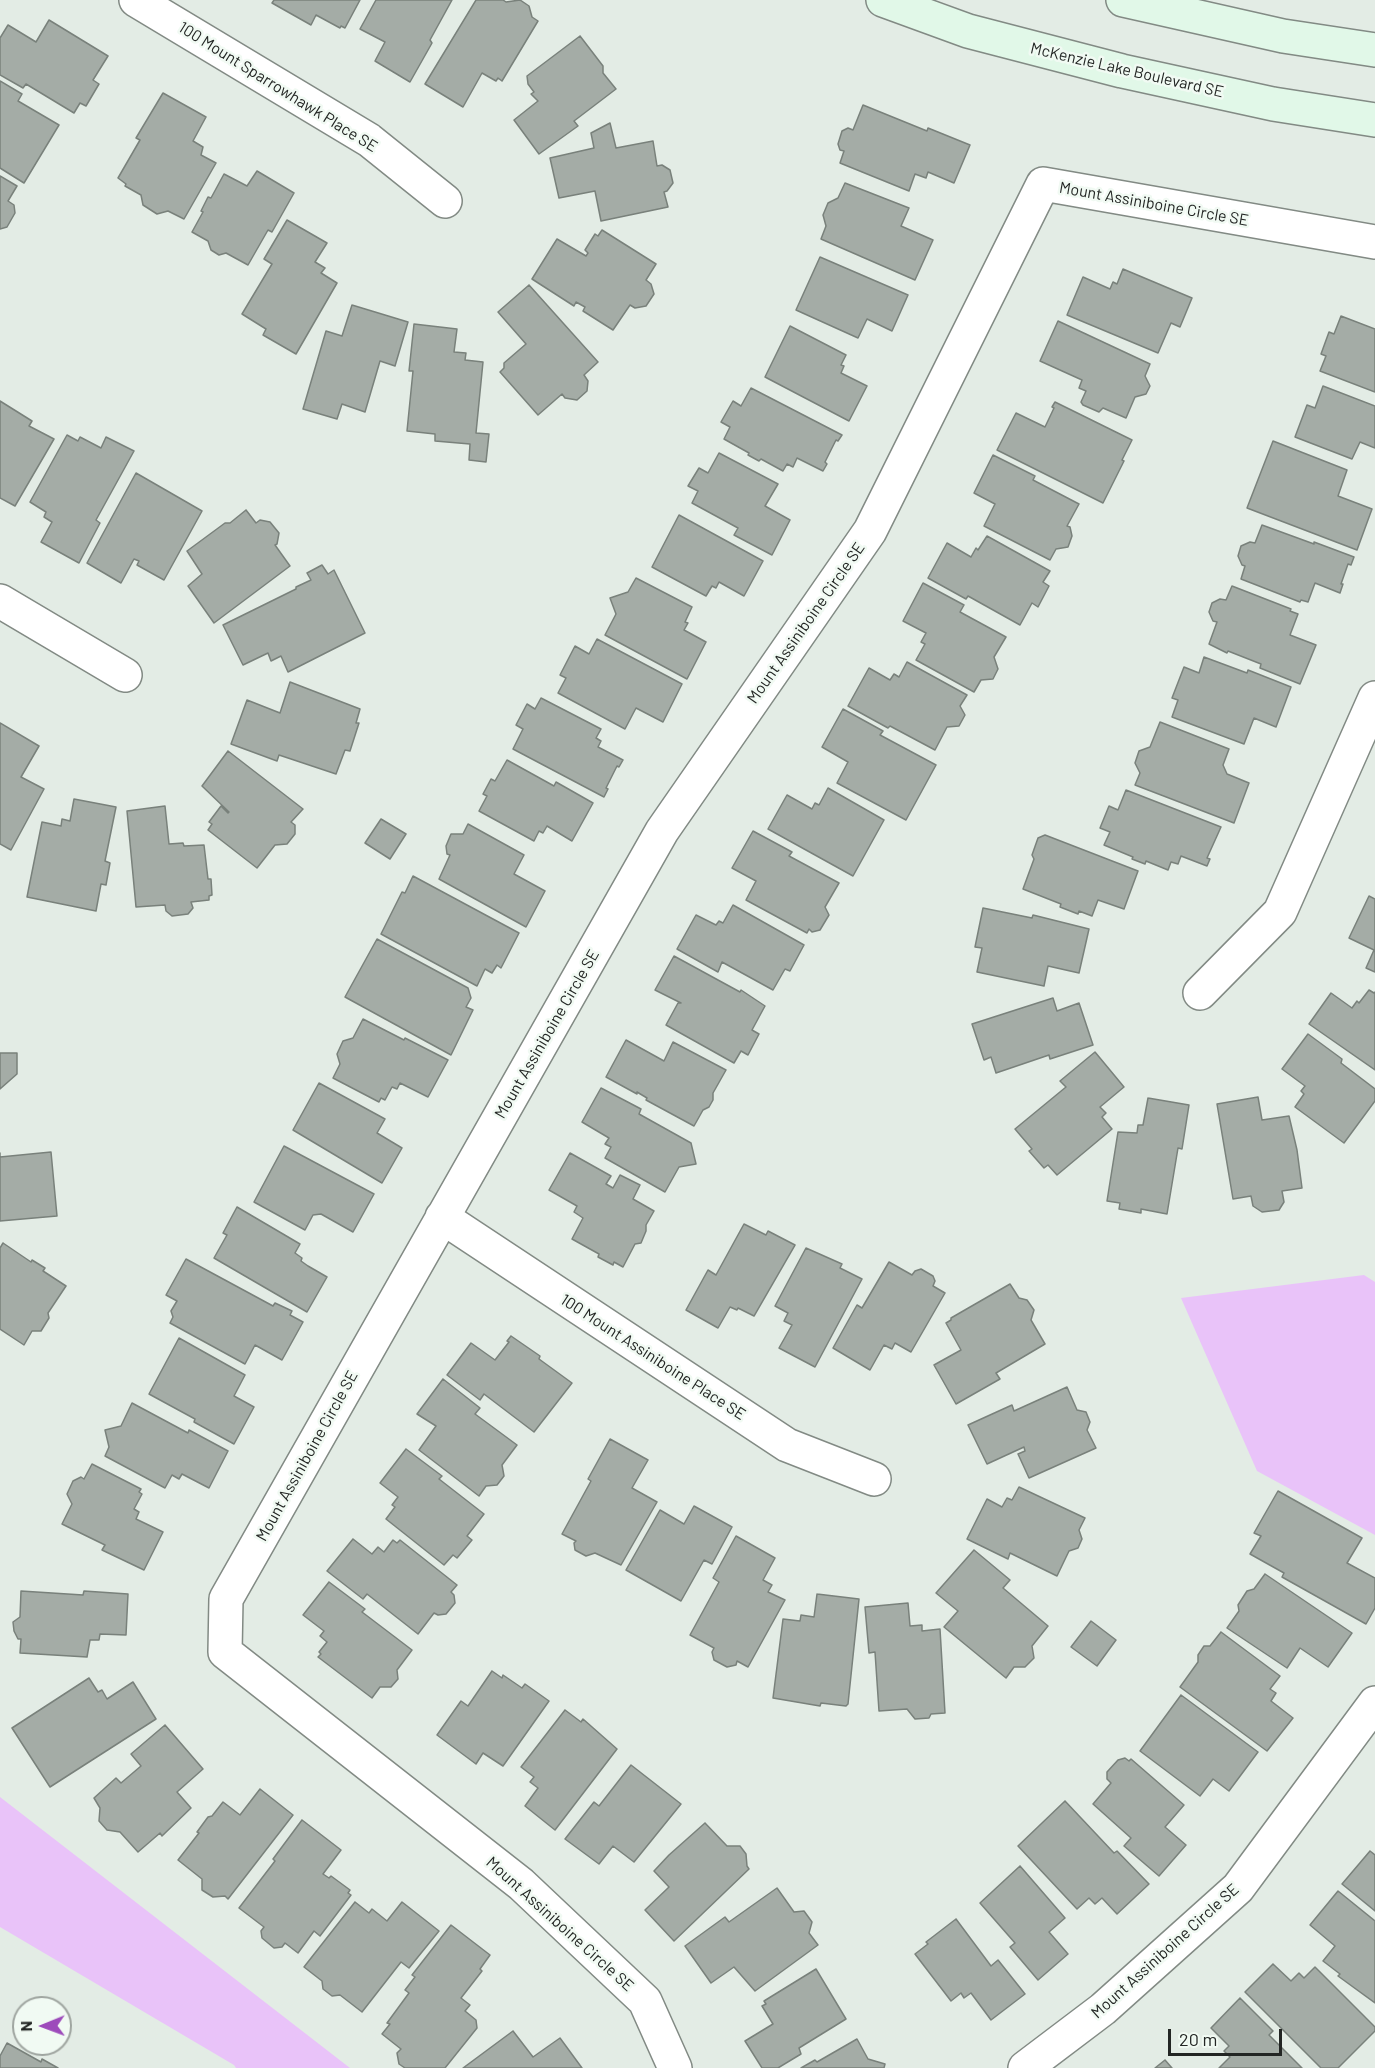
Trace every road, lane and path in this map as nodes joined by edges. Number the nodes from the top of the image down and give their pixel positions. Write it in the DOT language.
graph roads {
  1 [pos="136,0"];
  2 [pos="883,0"];
  3 [pos="1123,0"];
  4 [pos="1375,50"];
  5 [pos="1375,120"];
  6 [pos="445,201"];
  7 [pos="1375,242"];
  8 [pos="0,601"];
  9 [pos="125,675"];
  10 [pos="1375,698"];
  11 [pos="1200,993"];
  12 [pos="442,1217"];
  13 [pos="873,1479"];
  14 [pos="1375,1703"];
  15 [pos="675,2068"];
  16 [pos="1025,2068"];
  1 -- 6 [label="street, 100 Mount Sparrowhawk Place SE"];
  2 -- 5 [label="main road, McKenzie Lake Boulevard SE"];
  3 -- 4 [label="main road"];
  7 -- 12 [label="street, Mount Assiniboine Circle SE"];
  8 -- 9 [label="street"];
  10 -- 11 [label="street"];
  12 -- 13 [label="street, 100 Mount Assiniboine Place SE"];
  12 -- 15 [label="street, Mount Assiniboine Circle SE"];
  14 -- 16 [label="street, Mount Assiniboine Circle SE"];
}
